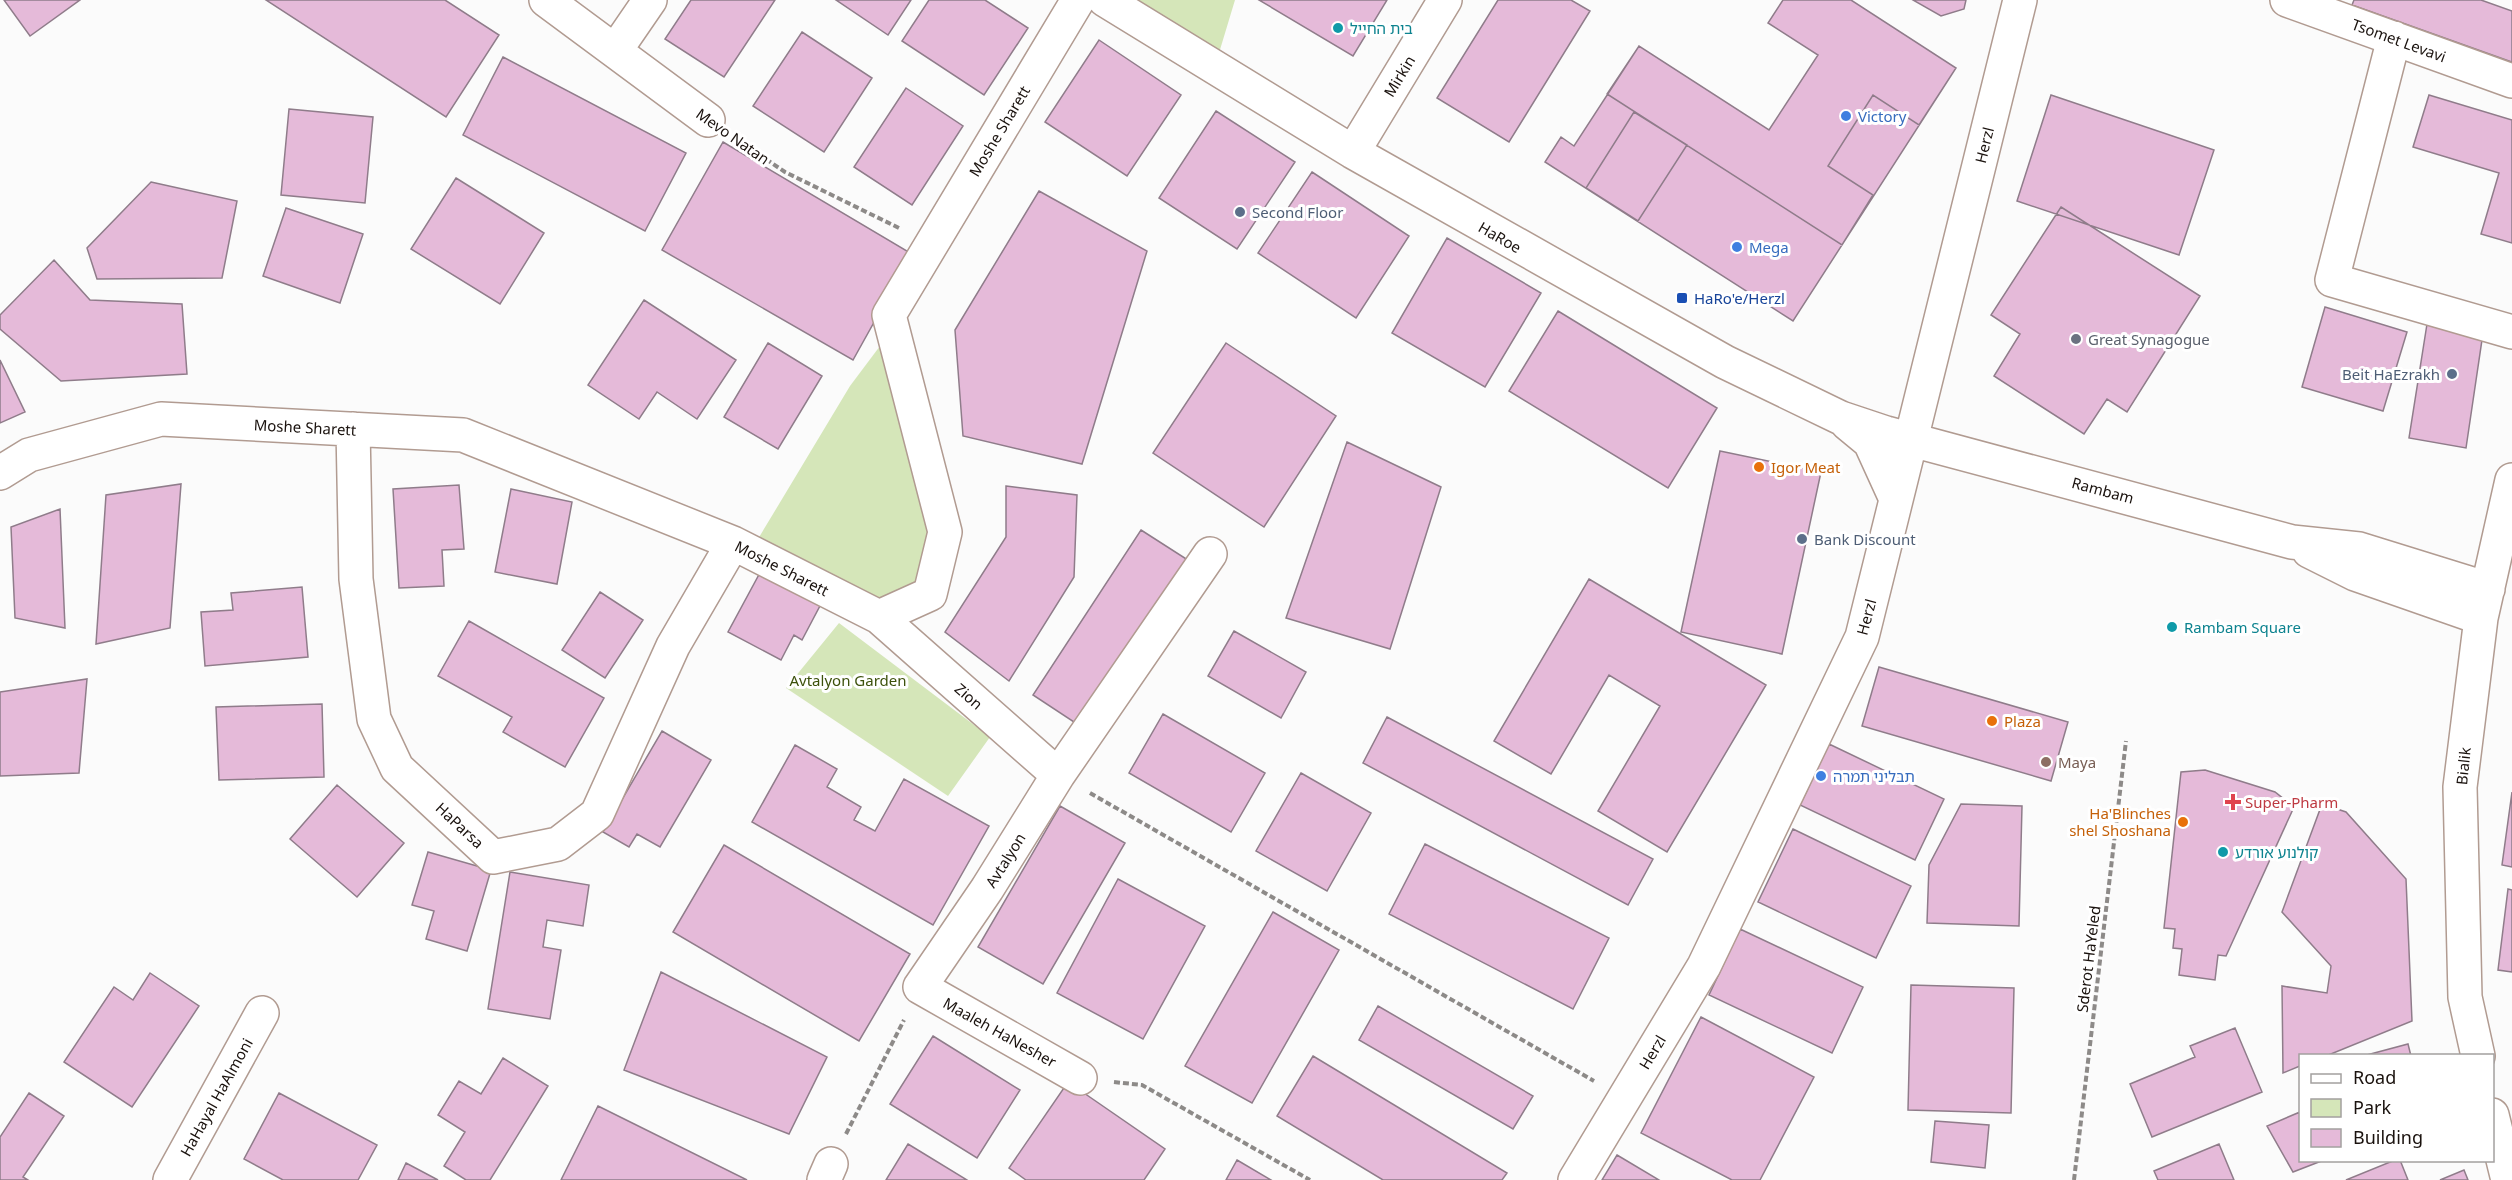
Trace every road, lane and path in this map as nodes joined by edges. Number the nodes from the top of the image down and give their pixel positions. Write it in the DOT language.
graph roads {
  1 [pos="546,0"];
  2 [pos="650,0"];
  3 [pos="1078,0"];
  4 [pos="1105,0"];
  5 [pos="1445,0"];
  6 [pos="2020,0"];
  7 [pos="2287,0"];
  8 [pos="2394,38"];
  9 [pos="615,51"];
  10 [pos="2512,81"];
  11 [pos="708,120"];
  12 [pos="1353,152"];
  13 [pos="931,243"];
  14 [pos="2512,332"];
  15 [pos="1841,418"];
  16 [pos="353,429"];
  17 [pos="1912,440"];
  18 [pos="0,473"];
  19 [pos="2512,480"];
  20 [pos="1896,499"];
  21 [pos="733,543"];
  22 [pos="1210,554"];
  23 [pos="2484,603"];
  24 [pos="879,616"];
  25 [pos="2126,741"];
  26 [pos="1058,775"];
  27 [pos="920,987"];
  28 [pos="262,1013"];
  29 [pos="2478,1054"];
  30 [pos="1080,1078"];
  31 [pos="1624,1098"];
  32 [pos="2494,1119"];
  33 [pos="827,1172"];
  34 [pos="170,1180"];
  35 [pos="1310,1180"];
  36 [pos="1575,1180"];
  37 [pos="2074,1180"];
  38 [pos="2508,1180"];
  1 -- 9 [label="street, Mevo Natan"];
  2 -- 9 [label="street"];
  3 -- 13 [label="street, Moshe Sharett"];
  4 -- 12 [label="street, HaRoe"];
  5 -- 12 [label="street, Mirkin"];
  6 -- 17 [label="street, Herzl"];
  7 -- 8 [label="street, Tsomet Levavi"];
  8 -- 10 [label="street, Tsomet Levavi"];
  8 -- 14 [label="street"];
  9 -- 11 [label="street, Mevo Natan"];
  11 -- 13 [label="path, Mevo Natan"];
  12 -- 15 [label="street, HaRoe"];
  13 -- 24 [label="street, Moshe Sharett"];
  15 -- 17 [label="street, HaRoe"];
  15 -- 20 [label="street"];
  16 -- 18 [label="street, Moshe Sharett"];
  16 -- 21 [label="street, Moshe Sharett"];
  16 -- 21 [label="street, HaParsa"];
  17 -- 20 [label="street, Herzl"];
  17 -- 23 [label="street, Rambam"];
  19 -- 23 [label="street, Bialik"];
  20 -- 31 [label="street, Herzl"];
  21 -- 24 [label="street, Moshe Sharett"];
  22 -- 26 [label="street, Avtalyon"];
  23 -- 29 [label="street, Bialik"];
  24 -- 26 [label="street, Zion"];
  25 -- 37 [label="path, Sderot HaYeled"];
  26 -- 27 [label="street, Avtalyon"];
  26 -- 31 [label="path"];
  27 -- 30 [label="street, Maaleh HaNesher"];
  27 -- 33 [label="path"];
  28 -- 34 [label="street, HaHayal HaAlmoni"];
  30 -- 35 [label="path"];
  31 -- 36 [label="street, Herzl"];
  32 -- 38 [label="street"];
}
